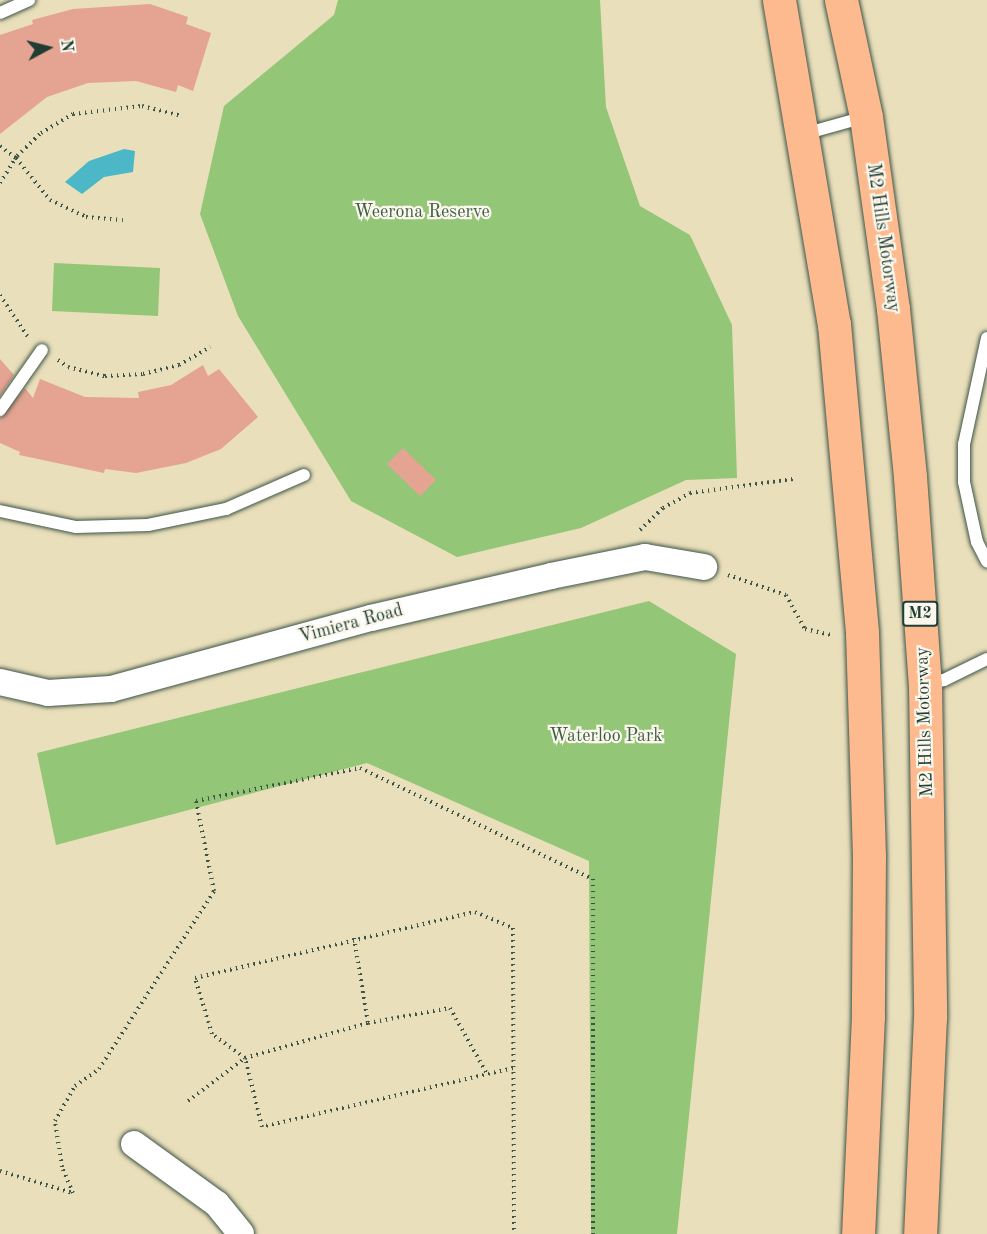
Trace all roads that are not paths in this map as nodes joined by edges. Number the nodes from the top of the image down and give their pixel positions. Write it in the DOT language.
graph roads {
  1 [pos="29,0"];
  2 [pos="779,0"];
  3 [pos="842,0"];
  4 [pos="0,13"];
  5 [pos="866,117"];
  6 [pos="803,134"];
  7 [pos="987,338"];
  8 [pos="42,350"];
  9 [pos="0,410"];
  10 [pos="304,474"];
  11 [pos="0,511"];
  12 [pos="987,562"];
  13 [pos="704,567"];
  14 [pos="987,659"];
  15 [pos="0,682"];
  16 [pos="925,684"];
  17 [pos="134,1144"];
  18 [pos="241,1234"];
  19 [pos="858,1234"];
  20 [pos="920,1234"];
  1 -- 4 [label="lane"];
  2 -- 6 [label="highway"];
  3 -- 5 [label="highway, M2 Hills Motorway / M2"];
  5 -- 6 [label="lane"];
  5 -- 16 [label="highway, M2 Hills Motorway / M2"];
  6 -- 19 [label="highway"];
  7 -- 12 [label="lane"];
  8 -- 9 [label="lane"];
  10 -- 11 [label="lane"];
  13 -- 15 [label="street, Vimiera Road"];
  14 -- 16 [label="lane"];
  16 -- 20 [label="highway, M2 Hills Motorway / M2"];
  17 -- 18 [label="street"];
}
